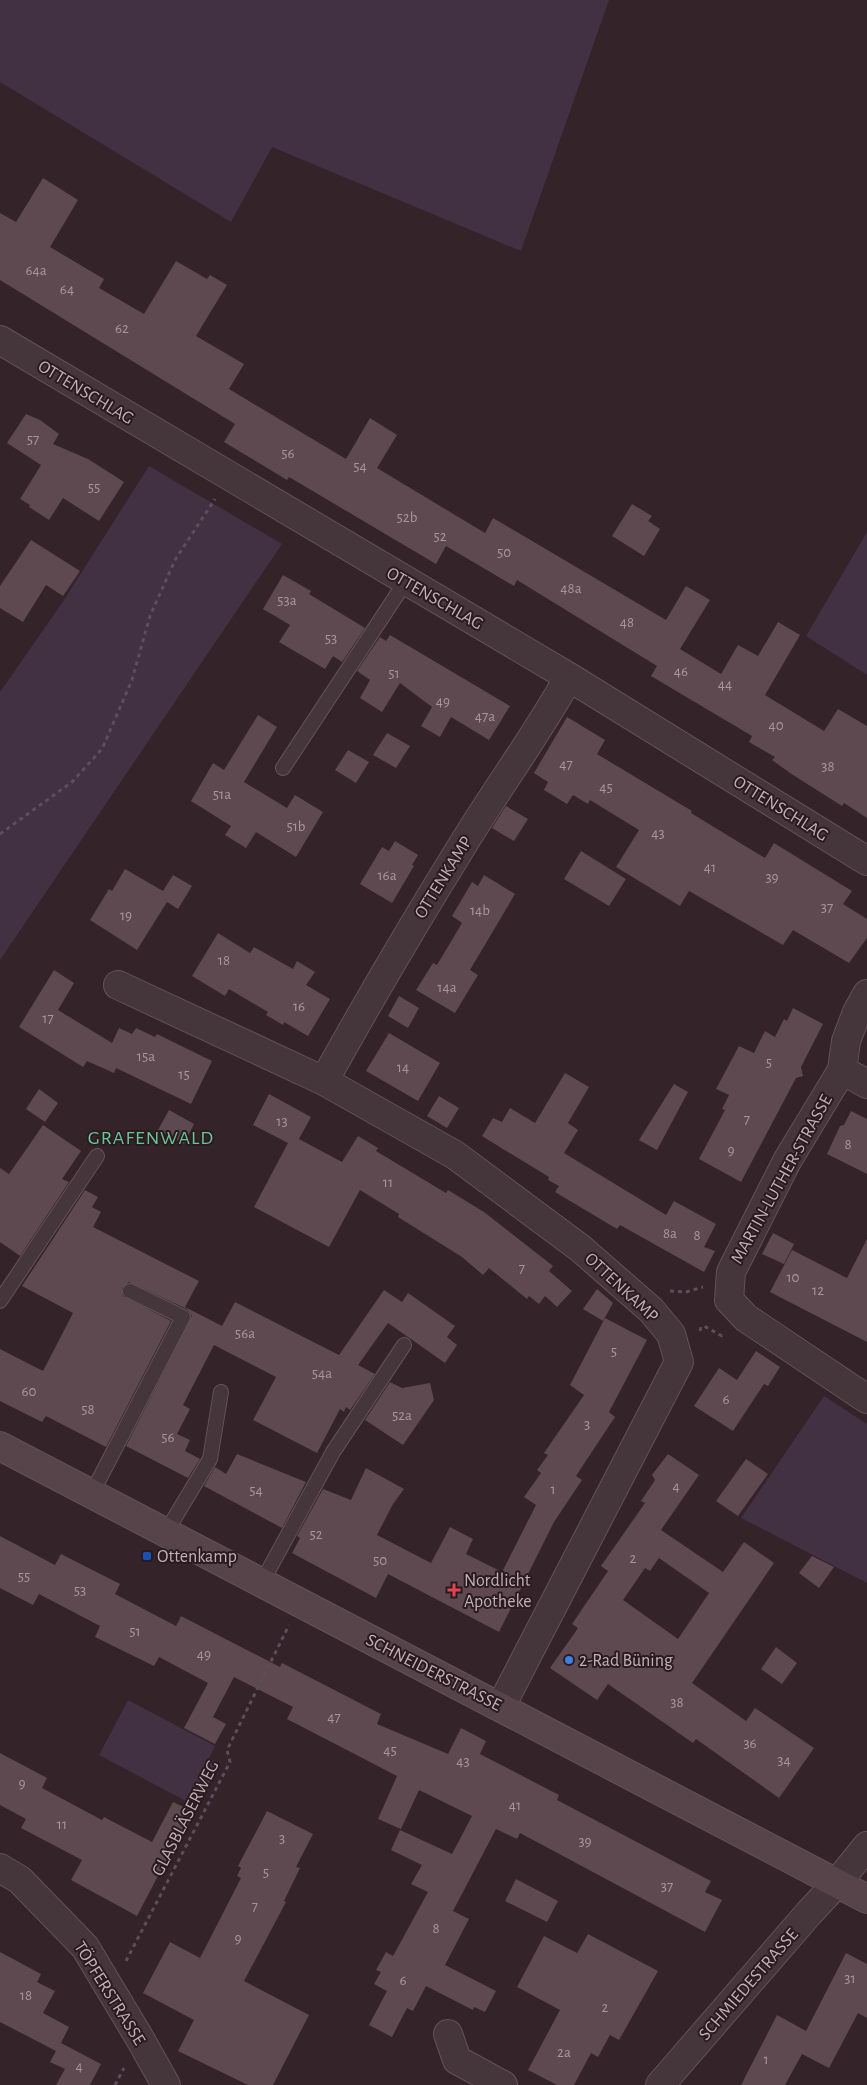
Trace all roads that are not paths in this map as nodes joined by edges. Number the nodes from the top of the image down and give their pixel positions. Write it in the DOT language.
graph roads {
  1 [pos="0,340"];
  2 [pos="406,581"];
  3 [pos="569,677"];
  4 [pos="283,768"];
  5 [pos="867,861"];
  6 [pos="118,985"];
  7 [pos="867,994"];
  8 [pos="842,1070"];
  9 [pos="324,1080"];
  10 [pos="867,1084"];
  11 [pos="97,1156"];
  12 [pos="130,1291"];
  13 [pos="0,1301"];
  14 [pos="404,1345"];
  15 [pos="221,1392"];
  16 [pos="867,1399"];
  17 [pos="0,1446"];
  18 [pos="92,1494"];
  19 [pos="166,1532"];
  20 [pos="262,1582"];
  21 [pos="501,1706"];
  22 [pos="867,1846"];
  23 [pos="0,1868"];
  24 [pos="837,1883"];
  25 [pos="867,1899"];
  26 [pos="448,2034"];
  27 [pos="166,2085"];
  28 [pos="503,2085"];
  29 [pos="660,2085"];
  1 -- 2 [label="street, OTTENSCHLAG"];
  2 -- 3 [label="street, OTTENSCHLAG"];
  2 -- 4 [label="lane"];
  3 -- 5 [label="street, OTTENSCHLAG"];
  3 -- 9 [label="street, OTTENKAMP"];
  6 -- 9 [label="street, OTTENKAMP"];
  7 -- 8 [label="street, MARTIN-LUTHER-STRASSE"];
  8 -- 10 [label="street"];
  8 -- 16 [label="street, MARTIN-LUTHER-STRASSE"];
  9 -- 21 [label="street, OTTENKAMP"];
  11 -- 13 [label="lane"];
  12 -- 18 [label="lane"];
  14 -- 20 [label="lane"];
  15 -- 19 [label="lane"];
  17 -- 18 [label="street, SCHNEIDERSTRASSE"];
  18 -- 19 [label="street, SCHNEIDERSTRASSE"];
  19 -- 20 [label="street, SCHNEIDERSTRASSE"];
  20 -- 21 [label="street, SCHNEIDERSTRASSE"];
  21 -- 24 [label="street, SCHNEIDERSTRASSE"];
  22 -- 24 [label="street, SCHMIEDESTRASSE"];
  23 -- 27 [label="street, TÖPFERSTRASSE"];
  24 -- 25 [label="street, SCHNEIDERSTRASSE"];
  24 -- 29 [label="street, SCHMIEDESTRASSE"];
  26 -- 28 [label="street"];
}
